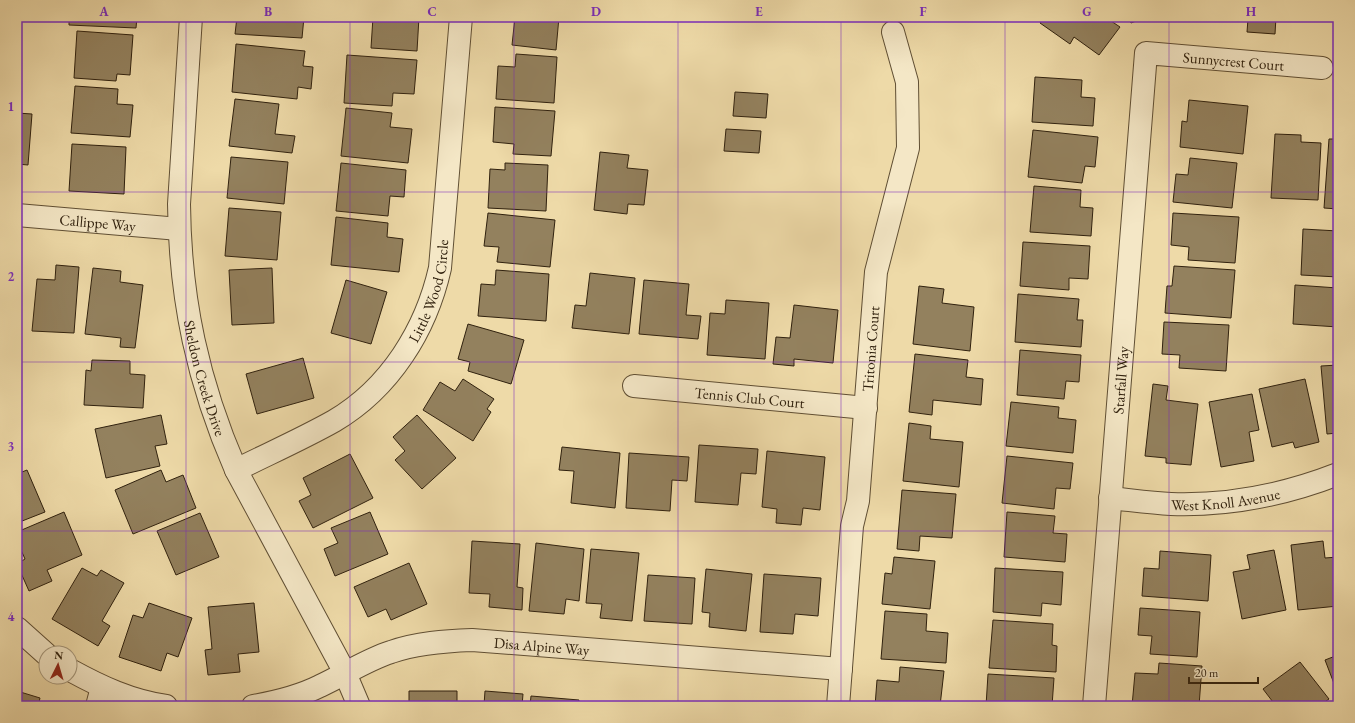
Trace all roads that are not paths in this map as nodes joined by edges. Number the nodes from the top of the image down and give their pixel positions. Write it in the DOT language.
graph roads {
  1 [pos="191,17"];
  2 [pos="461,17"];
  3 [pos="893,32"];
  4 [pos="1146,53"];
  5 [pos="1322,68"];
  6 [pos="17,215"];
  7 [pos="179,229"];
  8 [pos="634,386"];
  9 [pos="866,408"];
  10 [pos="236,470"];
  11 [pos="1338,474"];
  12 [pos="1110,498"];
  13 [pos="17,628"];
  14 [pos="38,647"];
  15 [pos="841,669"];
  16 [pos="345,673"];
  17 [pos="78,677"];
  18 [pos="99,697"];
  19 [pos="166,706"];
  20 [pos="254,706"];
  21 [pos="359,706"];
  22 [pos="838,706"];
  23 [pos="1094,706"];
  1 -- 7 [label="street, Sheldon Creek Drive"];
  2 -- 10 [label="street, Little Wood Circle"];
  3 -- 9 [label="street, Tritonia Court"];
  4 -- 5 [label="street, Sunnycrest Court"];
  4 -- 12 [label="street, Starfall Way"];
  6 -- 7 [label="street, Callippe Way"];
  7 -- 10 [label="street, Sheldon Creek Drive"];
  8 -- 9 [label="street, Tennis Club Court"];
  9 -- 15 [label="street, Tritonia Court"];
  10 -- 16 [label="street, Sheldon Creek Drive"];
  11 -- 12 [label="street, West Knoll Avenue"];
  12 -- 23 [label="street, Starfall Way"];
  13 -- 14 [label="street"];
  15 -- 16 [label="street, Disa Alpine Way"];
  15 -- 22 [label="street, Tritonia Court"];
  16 -- 20 [label="street, Disa Alpine Way"];
  16 -- 21 [label="street, Sheldon Creek Drive"];
  17 -- 18 [label="street"];
  18 -- 19 [label="street"];
}
